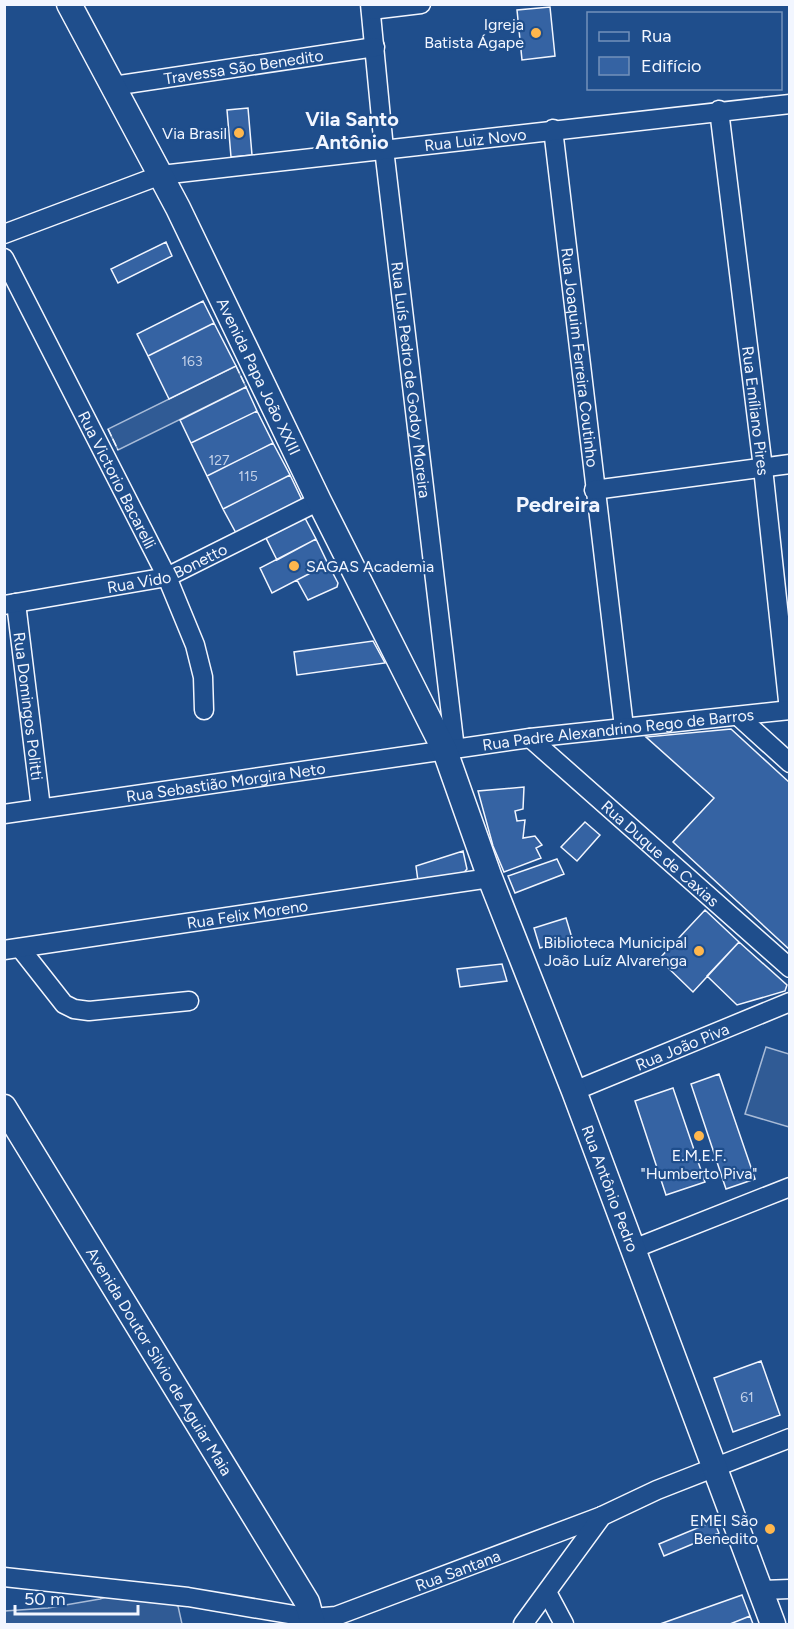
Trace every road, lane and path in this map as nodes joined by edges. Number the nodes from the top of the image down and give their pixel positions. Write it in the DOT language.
graph roads {
  1 [pos="69,4"];
  2 [pos="421,4"];
  3 [pos="370,7"];
  4 [pos="375,47"];
  5 [pos="113,86"];
  6 [pos="789,104"];
  7 [pos="719,110"];
  8 [pos="553,129"];
  9 [pos="384,149"];
  10 [pos="161,175"];
  11 [pos="4,234"];
  12 [pos="4,258"];
  13 [pos="789,464"];
  14 [pos="763,468"];
  15 [pos="594,490"];
  16 [pos="319,501"];
  17 [pos="166,577"];
  18 [pos="10,604"];
  19 [pos="204,710"];
  20 [pos="789,710"];
  21 [pos="738,716"];
  22 [pos="624,727"];
  23 [pos="530,738"];
  24 [pos="450,750"];
  25 [pos="789,763"];
  26 [pos="41,808"];
  27 [pos="4,814"];
  28 [pos="490,878"];
  29 [pos="12,949"];
  30 [pos="789,968"];
  31 [pos="189,1001"];
  32 [pos="789,1002"];
  33 [pos="574,1090"];
  34 [pos="4,1107"];
  35 [pos="789,1187"];
  36 [pos="633,1249"];
  37 [pos="789,1438"];
  38 [pos="714,1467"];
  39 [pos="602,1516"];
  40 [pos="4,1577"];
  41 [pos="760,1590"];
  42 [pos="789,1590"];
  43 [pos="548,1594"];
  44 [pos="313,1621"];
  45 [pos="523,1624"];
  46 [pos="564,1624"];
  47 [pos="773,1624"];
  1 -- 5 [label="main road, Avenida Papa João XXIII"];
  2 -- 3 [label="street"];
  3 -- 4 [label="street, Rua Luís Pedro de Godoy Moreira"];
  4 -- 5 [label="street, Travessa São Benedito"];
  4 -- 9 [label="street, Rua Luís Pedro de Godoy Moreira"];
  5 -- 10 [label="main road, Avenida Papa João XXIII"];
  6 -- 7 [label="street, Rua Luiz Novo"];
  7 -- 8 [label="street, Rua Luiz Novo"];
  7 -- 14 [label="street, Rua Emíliano Pires"];
  8 -- 9 [label="street, Rua Luiz Novo"];
  8 -- 15 [label="street, Rua Joaquim Ferreira Coutinho"];
  9 -- 10 [label="street, Rua Luiz Novo"];
  9 -- 24 [label="street, Rua Luís Pedro de Godoy Moreira"];
  10 -- 11 [label="street, Rua Luiz Novo"];
  10 -- 16 [label="main road, Avenida Papa João XXIII"];
  12 -- 17 [label="street, Rua Victorio Bacarelli"];
  13 -- 14 [label="street"];
  14 -- 15 [label="street"];
  14 -- 20 [label="street, Rua Emíliano Pires"];
  15 -- 22 [label="street, Rua Joaquim Ferreira Coutinho"];
  16 -- 17 [label="street, Rua Vido Bonetto"];
  16 -- 24 [label="main road, Avenida Papa João XXIII"];
  17 -- 18 [label="street, Rua Vido Bonetto"];
  17 -- 19 [label="street, Rua Victorio Bacarelli"];
  18 -- 26 [label="street, Rua Domingos Politti"];
  20 -- 21 [label="street, Rua Padre Alexandrino Rego de Barros"];
  21 -- 22 [label="street, Rua Padre Alexandrino Rego de Barros"];
  21 -- 25 [label="street"];
  22 -- 23 [label="street, Rua Padre Alexandrino Rego de Barros"];
  23 -- 24 [label="street, Rua Padre Alexandrino Rego de Barros"];
  23 -- 30 [label="street, Rua Duque de Caxias"];
  24 -- 26 [label="street, Rua Sebastião Morgira Neto"];
  24 -- 28 [label="main road, Rua Antônio Pedro"];
  26 -- 27 [label="street, Rua Sebastião Morgira Neto"];
  28 -- 29 [label="street, Rua Felix Moreno"];
  28 -- 33 [label="main road, Rua Antônio Pedro"];
  29 -- 31 [label="street"];
  32 -- 33 [label="street, Rua João Piva"];
  33 -- 36 [label="main road, Rua Antônio Pedro"];
  34 -- 44 [label="main road, Avenida Doutor Silvio de Aguiar Maia"];
  35 -- 36 [label="street"];
  36 -- 38 [label="main road, Rua Antônio Pedro"];
  37 -- 38 [label="street, Rua Santana"];
  38 -- 39 [label="street, Rua Santana"];
  38 -- 41 [label="main road, Rua Antônio Pedro"];
  39 -- 43 [label="street"];
  39 -- 44 [label="street, Rua Santana"];
  40 -- 44 [label="street, Rua Santana"];
  41 -- 42 [label="street"];
  41 -- 47 [label="main road, Rua Antônio Pedro"];
  43 -- 45 [label="street"];
  43 -- 46 [label="street"];
}
